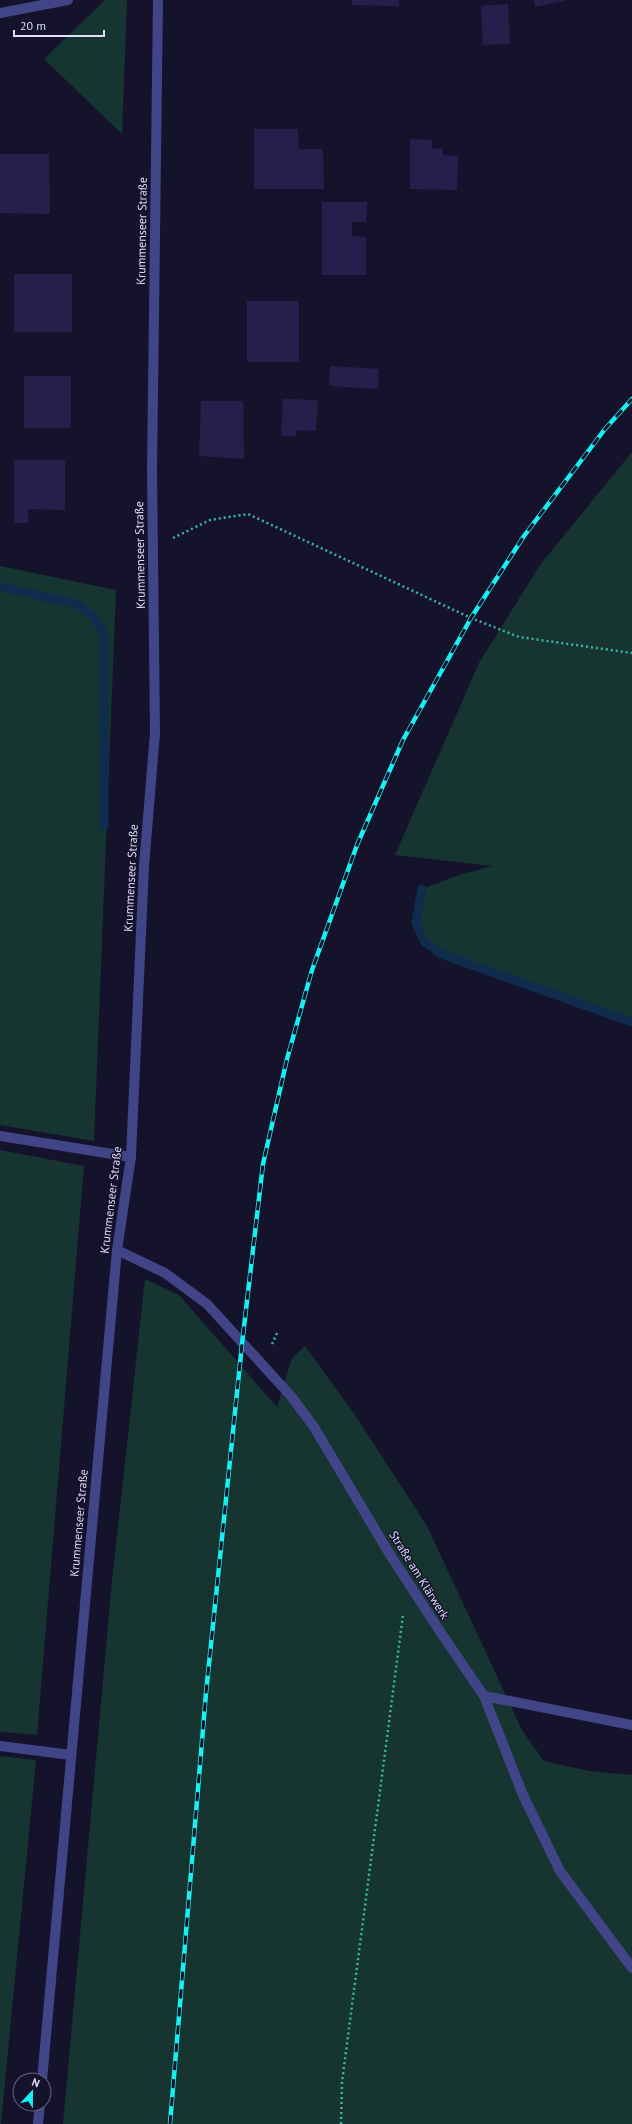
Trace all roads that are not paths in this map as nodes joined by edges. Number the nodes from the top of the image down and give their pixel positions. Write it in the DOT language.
graph roads {
  1 [pos="68,0"];
  2 [pos="158,0"];
  3 [pos="0,13"];
  4 [pos="0,1136"];
  5 [pos="131,1157"];
  6 [pos="117,1250"];
  7 [pos="484,1696"];
  8 [pos="632,1725"];
  9 [pos="0,1746"];
  10 [pos="72,1755"];
  11 [pos="632,1968"];
  12 [pos="43,2072"];
  13 [pos="39,2112"];
  14 [pos="38,2124"];
  1 -- 3 [label="street"];
  2 -- 5 [label="street, Krummenseer Straße"];
  4 -- 5 [label="street"];
  5 -- 6 [label="street, Krummenseer Straße"];
  6 -- 7 [label="street, Straße am Klärwerk"];
  6 -- 10 [label="street, Krummenseer Straße"];
  7 -- 8 [label="street"];
  7 -- 11 [label="street, Straße am Klärwerk"];
  9 -- 10 [label="street"];
  10 -- 12 [label="street, Krummenseer Straße"];
  13 -- 14 [label="street"];
}
